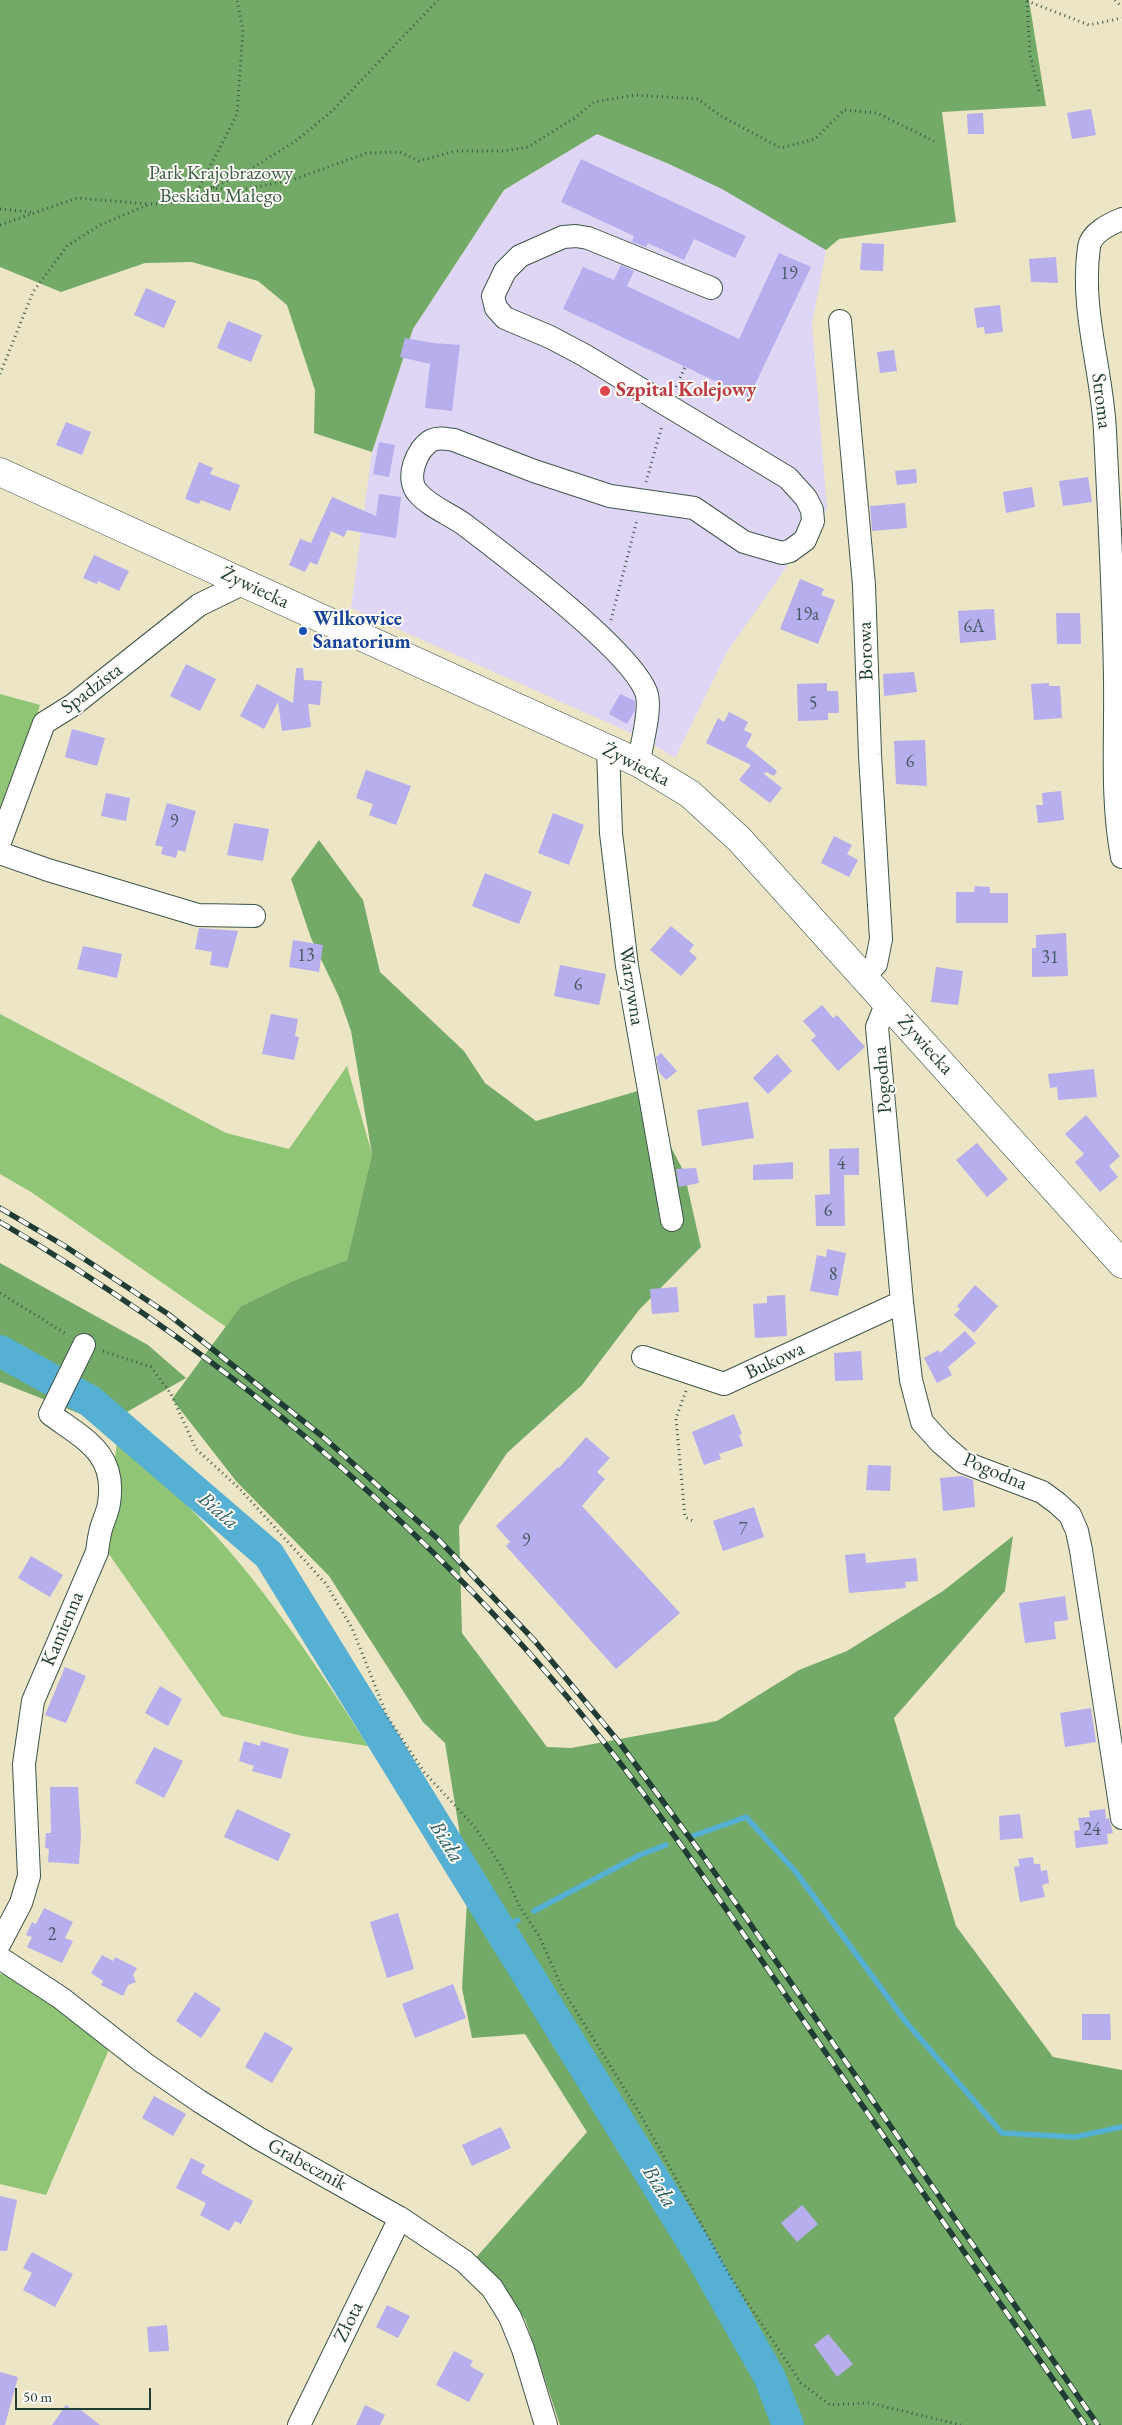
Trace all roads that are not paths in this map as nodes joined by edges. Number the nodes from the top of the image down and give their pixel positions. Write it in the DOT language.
graph roads {
  1 [pos="1122,219"];
  2 [pos="711,288"];
  3 [pos="840,321"];
  4 [pos="0,472"];
  5 [pos="244,583"];
  6 [pos="608,749"];
  7 [pos="639,762"];
  8 [pos="0,842"];
  9 [pos="0,853"];
  10 [pos="1122,857"];
  11 [pos="254,916"];
  12 [pos="864,976"];
  13 [pos="887,1002"];
  14 [pos="672,1220"];
  15 [pos="1122,1264"];
  16 [pos="902,1302"];
  17 [pos="84,1345"];
  18 [pos="644,1357"];
  19 [pos="1122,1818"];
  20 [pos="0,1943"];
  21 [pos="0,1958"];
  22 [pos="400,2218"];
  23 [pos="299,2425"];
  24 [pos="546,2425"];
  1 -- 10 [label="street, Stroma"];
  2 -- 7 [label="street"];
  3 -- 12 [label="street, Borowa"];
  4 -- 5 [label="main road, Żywiecka"];
  5 -- 6 [label="main road, Żywiecka"];
  5 -- 8 [label="street, Spadzista"];
  6 -- 7 [label="main road, Żywiecka"];
  6 -- 14 [label="street, Warzywna"];
  7 -- 12 [label="main road, Żywiecka"];
  9 -- 11 [label="street"];
  12 -- 13 [label="main road, Żywiecka"];
  13 -- 15 [label="main road, Żywiecka"];
  13 -- 16 [label="street, Pogodna"];
  16 -- 18 [label="street, Bukowa"];
  16 -- 19 [label="street, Pogodna"];
  17 -- 20 [label="street, Kamienna"];
  21 -- 22 [label="street, Grabecznik"];
  22 -- 23 [label="street, Złota"];
  22 -- 24 [label="street, Grabecznik"];
}
